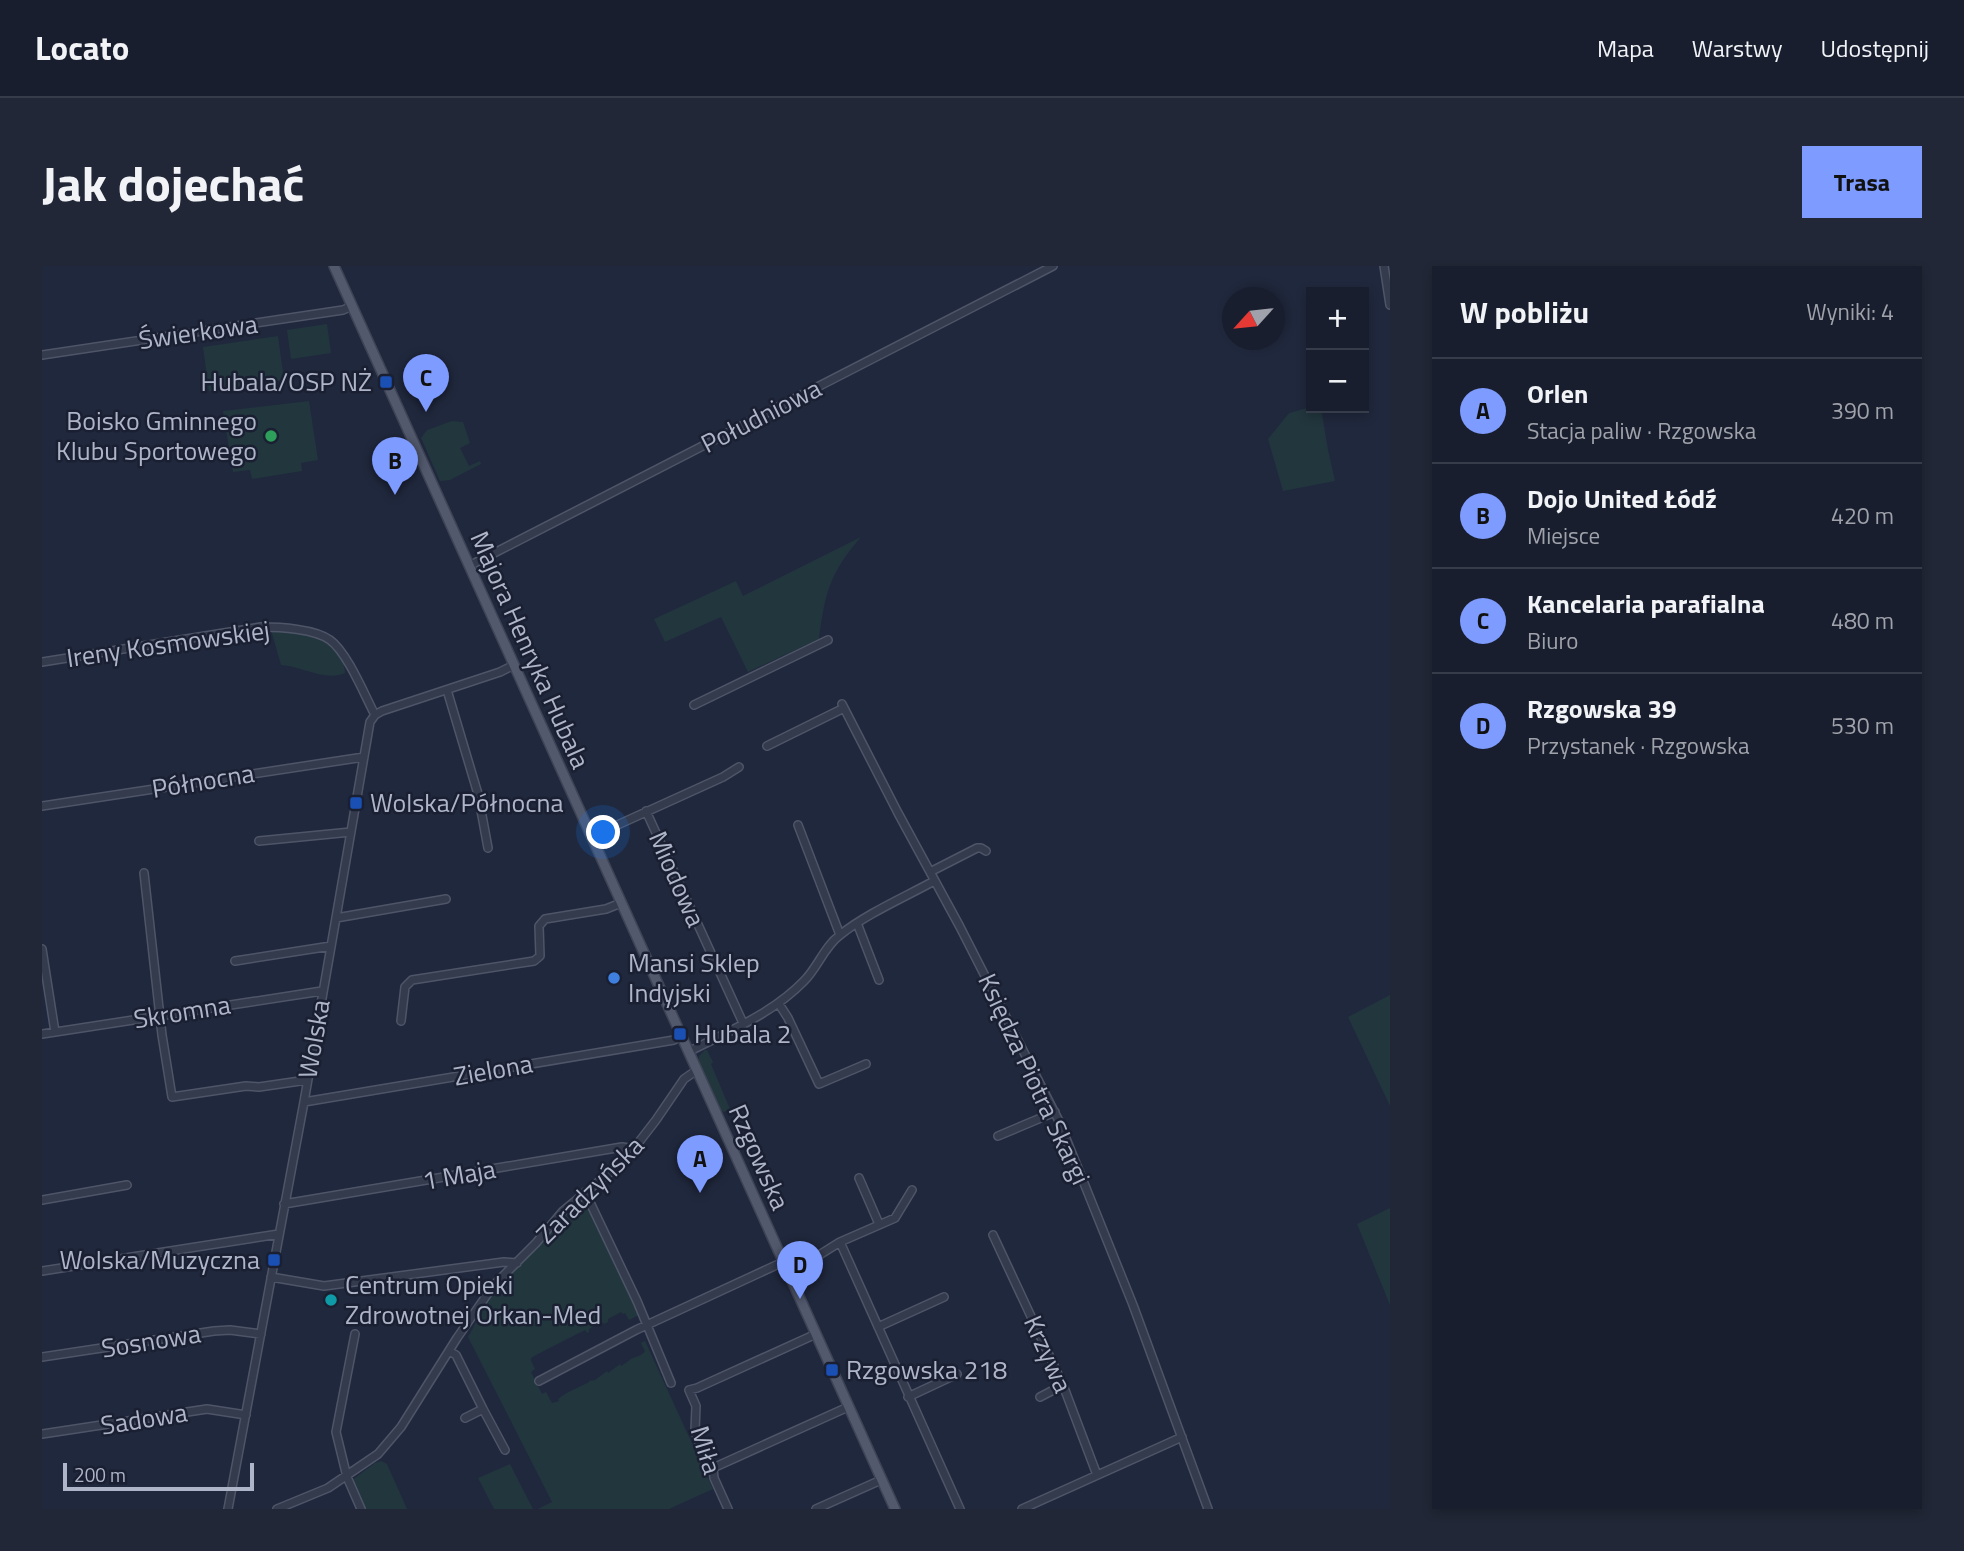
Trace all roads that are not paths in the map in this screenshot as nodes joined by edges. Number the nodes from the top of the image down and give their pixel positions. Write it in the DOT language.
graph roads {
  1 [pos="334,266"];
  2 [pos="1053,266"];
  3 [pos="1384,266"];
  4 [pos="1390,305"];
  5 [pos="352,306"];
  6 [pos="42,355"];
  7 [pos="469,566"];
  8 [pos="828,640"];
  9 [pos="42,662"];
  10 [pos="514,665"];
  11 [pos="447,690"];
  12 [pos="694,705"];
  13 [pos="375,715"];
  14 [pos="767,746"];
  15 [pos="364,757"];
  16 [pos="739,767"];
  17 [pos="42,806"];
  18 [pos="646,811"];
  19 [pos="798,825"];
  20 [pos="351,832"];
  21 [pos="591,837"];
  22 [pos="259,841"];
  23 [pos="488,848"];
  24 [pos="986,851"];
  25 [pos="930,872"];
  26 [pos="144,873"];
  27 [pos="934,881"];
  28 [pos="446,899"];
  29 [pos="621,903"];
  30 [pos="336,918"];
  31 [pos="857,923"];
  32 [pos="840,935"];
  33 [pos="331,946"];
  34 [pos="42,949"];
  35 [pos="235,961"];
  36 [pos="879,980"];
  37 [pos="322,991"];
  38 [pos="779,1004"];
  39 [pos="159,1015"];
  40 [pos="401,1021"];
  41 [pos="743,1023"];
  42 [pos="55,1032"];
  43 [pos="42,1034"];
  44 [pos="681,1036"];
  45 [pos="688,1052"];
  46 [pos="866,1064"];
  47 [pos="697,1070"];
  48 [pos="307,1080"];
  49 [pos="303,1102"];
  50 [pos="1055,1112"];
  51 [pos="998,1136"];
  52 [pos="632,1151"];
  53 [pos="859,1178"];
  54 [pos="127,1185"];
  55 [pos="912,1189"];
  56 [pos="586,1192"];
  57 [pos="42,1200"];
  58 [pos="284,1204"];
  59 [pos="880,1224"];
  60 [pos="279,1234"];
  61 [pos="993,1235"];
  62 [pos="840,1242"];
  63 [pos="783,1262"];
  64 [pos="517,1263"];
  65 [pos="42,1270"];
  66 [pos="789,1274"];
  67 [pos="271,1277"];
  68 [pos="944,1297"];
  69 [pos="646,1325"];
  70 [pos="878,1328"];
  71 [pos="261,1334"];
  72 [pos="355,1334"];
  73 [pos="816,1334"];
  74 [pos="449,1351"];
  75 [pos="42,1357"];
  76 [pos="957,1374"];
  77 [pos="539,1381"];
  78 [pos="671,1383"];
  79 [pos="1063,1385"];
  80 [pos="908,1397"];
  81 [pos="1040,1397"];
  82 [pos="848,1407"];
  83 [pos="483,1409"];
  84 [pos="246,1415"];
  85 [pos="465,1418"];
  86 [pos="42,1434"];
  87 [pos="1182,1437"];
  88 [pos="505,1450"];
  89 [pos="713,1468"];
  90 [pos="1097,1475"];
  91 [pos="347,1476"];
  92 [pos="881,1479"];
  93 [pos="228,1509"];
  94 [pos="277,1509"];
  95 [pos="361,1509"];
  96 [pos="728,1509"];
  97 [pos="816,1509"];
  98 [pos="895,1509"];
  99 [pos="960,1509"];
  100 [pos="1022,1509"];
  101 [pos="1208,1509"];
  1 -- 5 [label="main road, Majora Henryka Hubala"];
  2 -- 7 [label="street, Południowa"];
  3 -- 4 [label="street"];
  5 -- 6 [label="street, Świerkowa"];
  5 -- 7 [label="main road, Majora Henryka Hubala"];
  7 -- 10 [label="main road, Majora Henryka Hubala"];
  8 -- 12 [label="street"];
  9 -- 13 [label="street, Ireny Kosmowskiej"];
  10 -- 11 [label="street"];
  10 -- 21 [label="main road, Majora Henryka Hubala"];
  11 -- 13 [label="street"];
  11 -- 23 [label="street"];
  13 -- 15 [label="street, Wolska"];
  14 -- 25 [label="street, Księdza Piotra Skargi"];
  15 -- 17 [label="street, Północna"];
  15 -- 20 [label="street, Wolska"];
  16 -- 18 [label="street"];
  18 -- 21 [label="street"];
  18 -- 41 [label="street, Miodowa"];
  19 -- 32 [label="street"];
  20 -- 22 [label="street"];
  20 -- 30 [label="street, Wolska"];
  21 -- 29 [label="main road, Majora Henryka Hubala"];
  24 -- 25 [label="street"];
  25 -- 27 [label="street, Księdza Piotra Skargi"];
  26 -- 39 [label="street"];
  27 -- 31 [label="street"];
  27 -- 50 [label="street, Księdza Piotra Skargi"];
  28 -- 30 [label="street"];
  29 -- 40 [label="street"];
  29 -- 44 [label="main road, Majora Henryka Hubala"];
  30 -- 33 [label="street, Wolska"];
  31 -- 32 [label="street"];
  31 -- 36 [label="street"];
  32 -- 38 [label="street"];
  33 -- 35 [label="street"];
  33 -- 37 [label="street, Wolska"];
  34 -- 42 [label="street"];
  37 -- 39 [label="street, Skromna"];
  37 -- 48 [label="street, Wolska"];
  38 -- 41 [label="street"];
  38 -- 46 [label="street"];
  39 -- 42 [label="street, Skromna"];
  39 -- 48 [label="street"];
  41 -- 45 [label="street"];
  42 -- 43 [label="street, Skromna"];
  44 -- 45 [label="main road, Majora Henryka Hubala"];
  44 -- 49 [label="street, Zielona"];
  45 -- 47 [label="main road, Rzgowska"];
  47 -- 52 [label="street, Zaradzyńska"];
  47 -- 63 [label="main road, Rzgowska"];
  48 -- 49 [label="street, Wolska"];
  49 -- 58 [label="street, Wolska"];
  50 -- 51 [label="street"];
  50 -- 87 [label="street, Księdza Piotra Skargi"];
  52 -- 56 [label="street, Zaradzyńska"];
  52 -- 58 [label="street, 1 Maja"];
  53 -- 59 [label="street"];
  54 -- 57 [label="street"];
  55 -- 59 [label="street"];
  56 -- 64 [label="street, Zaradzyńska"];
  56 -- 69 [label="street"];
  58 -- 60 [label="street, Wolska"];
  59 -- 62 [label="street"];
  60 -- 65 [label="street"];
  60 -- 67 [label="street, Wolska"];
  61 -- 79 [label="street, Krzywa"];
  62 -- 66 [label="street"];
  62 -- 70 [label="street"];
  63 -- 66 [label="main road, Rzgowska"];
  63 -- 69 [label="street"];
  64 -- 67 [label="street"];
  64 -- 74 [label="street, Zaradzyńska"];
  66 -- 73 [label="main road, Rzgowska"];
  67 -- 71 [label="street, Wolska"];
  68 -- 70 [label="street"];
  69 -- 77 [label="street"];
  69 -- 78 [label="street"];
  70 -- 80 [label="street"];
  71 -- 75 [label="street, Sosnowa"];
  71 -- 84 [label="street, Wolska"];
  72 -- 91 [label="street"];
  73 -- 82 [label="main road, Rzgowska"];
  73 -- 89 [label="street, Miła"];
  74 -- 83 [label="street"];
  74 -- 91 [label="street, Zaradzyńska"];
  76 -- 80 [label="street"];
  79 -- 81 [label="street"];
  79 -- 90 [label="street, Krzywa"];
  80 -- 99 [label="street"];
  82 -- 89 [label="street"];
  82 -- 92 [label="main road, Rzgowska"];
  83 -- 85 [label="street"];
  83 -- 88 [label="street"];
  84 -- 86 [label="street, Sadowa"];
  84 -- 93 [label="street, Wolska"];
  87 -- 90 [label="street"];
  87 -- 101 [label="street, Księdza Piotra Skargi"];
  89 -- 96 [label="street, Miła"];
  90 -- 100 [label="street"];
  91 -- 94 [label="street, Zaradzyńska"];
  91 -- 95 [label="street"];
  92 -- 97 [label="street"];
  92 -- 98 [label="main road, Rzgowska"];
}
